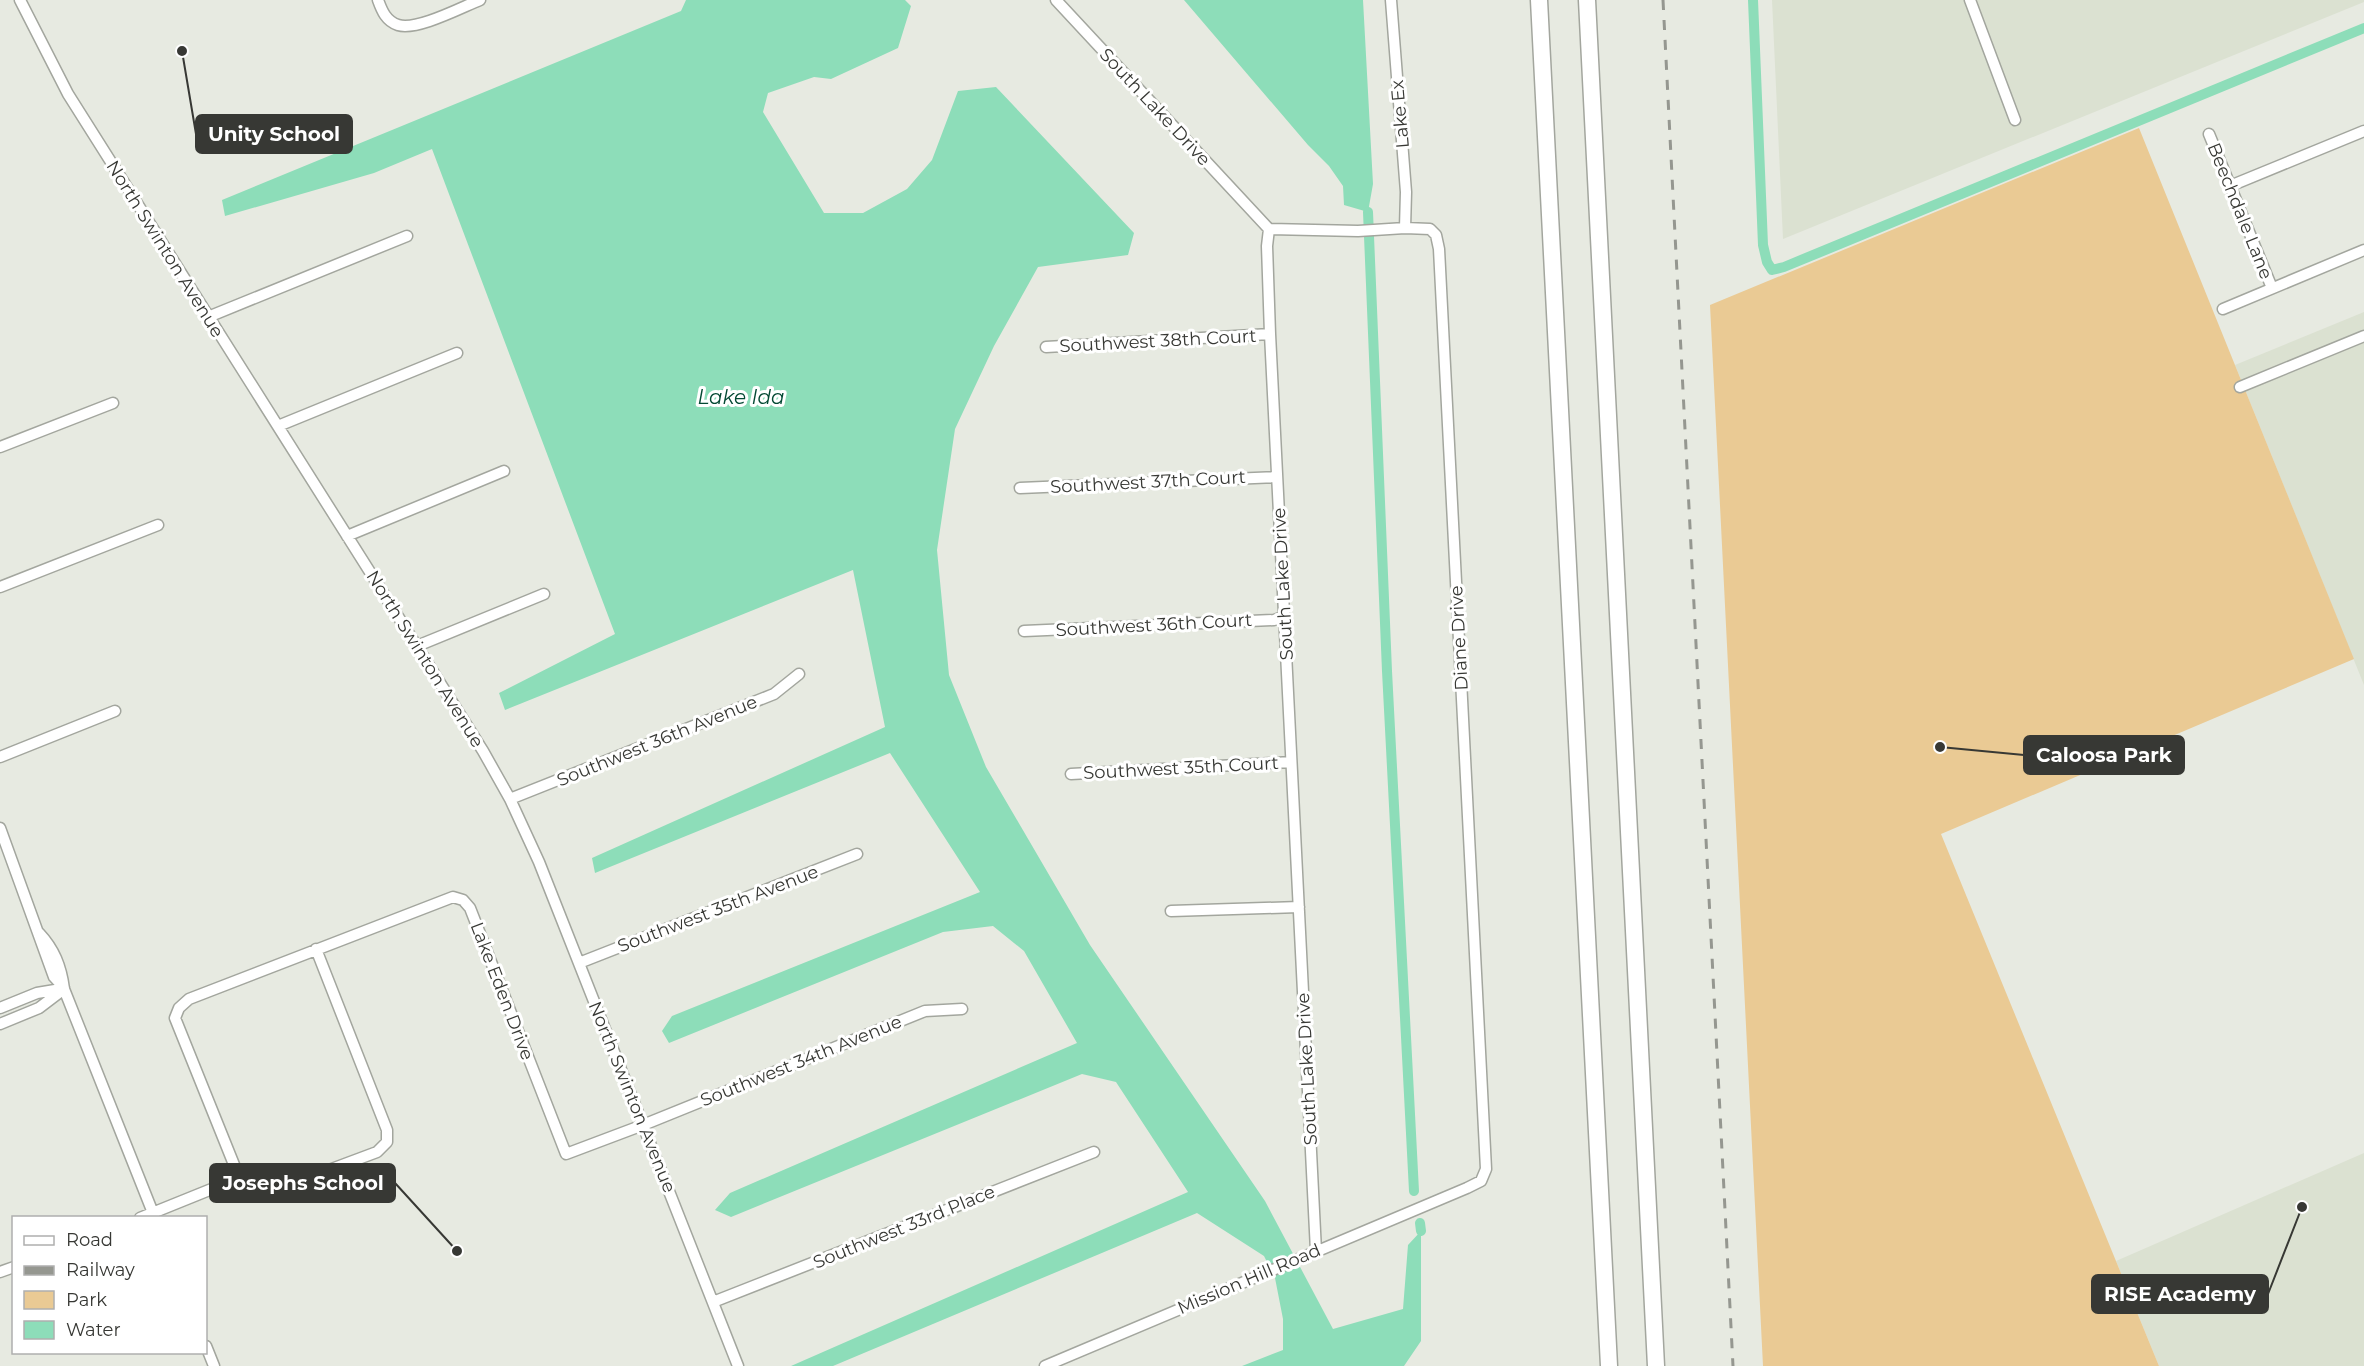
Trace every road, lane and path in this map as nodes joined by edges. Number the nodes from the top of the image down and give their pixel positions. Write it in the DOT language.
graph roads {
  1 [pos="20,0"];
  2 [pos="378,0"];
  3 [pos="480,0"];
  4 [pos="1056,0"];
  5 [pos="1391,0"];
  6 [pos="1539,0"];
  7 [pos="1587,0"];
  8 [pos="1970,0"];
  9 [pos="2015,120"];
  10 [pos="2364,131"];
  11 [pos="2209,134"];
  12 [pos="2230,186"];
  13 [pos="1405,228"];
  14 [pos="1269,230"];
  15 [pos="407,236"];
  16 [pos="2364,250"];
  17 [pos="2272,288"];
  18 [pos="2223,309"];
  19 [pos="208,316"];
  20 [pos="1270,334"];
  21 [pos="2364,336"];
  22 [pos="1046,347"];
  23 [pos="457,353"];
  24 [pos="2240,387"];
  25 [pos="113,403"];
  26 [pos="278,426"];
  27 [pos="0,447"];
  28 [pos="504,471"];
  29 [pos="1277,477"];
  30 [pos="1020,488"];
  31 [pos="158,525"];
  32 [pos="347,536"];
  33 [pos="0,587"];
  34 [pos="544,594"];
  35 [pos="1285,616"];
  36 [pos="1024,631"];
  37 [pos="417,646"];
  38 [pos="799,674"];
  39 [pos="115,711"];
  40 [pos="0,757"];
  41 [pos="1291,762"];
  42 [pos="1071,774"];
  43 [pos="510,799"];
  44 [pos="0,828"];
  45 [pos="857,854"];
  46 [pos="1299,907"];
  47 [pos="1171,910"];
  48 [pos="316,949"];
  49 [pos="579,963"];
  50 [pos="64,989"];
  51 [pos="0,1008"];
  52 [pos="962,1009"];
  53 [pos="0,1024"];
  54 [pos="643,1125"];
  55 [pos="1094,1152"];
  56 [pos="239,1178"];
  57 [pos="1454,1193"];
  58 [pos="154,1215"];
  59 [pos="1316,1251"];
  60 [pos="713,1302"];
  61 [pos="207,1349"];
  62 [pos="212,1366"];
  63 [pos="738,1366"];
  64 [pos="1045,1366"];
  65 [pos="1609,1366"];
  66 [pos="1656,1366"];
  1 -- 19 [label="street, North Swinton Avenue"];
  2 -- 3 [label="street"];
  4 -- 14 [label="street, South Lake Drive"];
  5 -- 13 [label="street, Lake Ex"];
  6 -- 65 [label="highway"];
  7 -- 66 [label="highway"];
  8 -- 9 [label="street"];
  10 -- 12 [label="street"];
  11 -- 12 [label="street, Beechdale Lane"];
  12 -- 17 [label="street, Beechdale Lane"];
  13 -- 14 [label="street, Diane Drive"];
  13 -- 57 [label="street, Diane Drive"];
  14 -- 20 [label="street, South Lake Drive"];
  15 -- 19 [label="street"];
  16 -- 17 [label="street"];
  17 -- 18 [label="street"];
  19 -- 26 [label="street, North Swinton Avenue"];
  20 -- 22 [label="street, Southwest 38th Court"];
  20 -- 29 [label="street, South Lake Drive"];
  21 -- 24 [label="street"];
  23 -- 26 [label="street"];
  25 -- 27 [label="street"];
  26 -- 32 [label="street, North Swinton Avenue"];
  28 -- 32 [label="street"];
  29 -- 30 [label="street, Southwest 37th Court"];
  29 -- 35 [label="street, South Lake Drive"];
  31 -- 33 [label="street"];
  32 -- 37 [label="street, North Swinton Avenue"];
  34 -- 37 [label="street"];
  35 -- 36 [label="street, Southwest 36th Court"];
  35 -- 41 [label="street, South Lake Drive"];
  37 -- 43 [label="street, North Swinton Avenue"];
  38 -- 43 [label="street, Southwest 36th Avenue"];
  39 -- 40 [label="street"];
  41 -- 42 [label="street, Southwest 35th Court"];
  41 -- 46 [label="street, South Lake Drive"];
  43 -- 49 [label="street, North Swinton Avenue"];
  44 -- 50 [label="street"];
  45 -- 49 [label="street, Southwest 35th Avenue"];
  46 -- 47 [label="street"];
  46 -- 59 [label="street, South Lake Drive"];
  48 -- 54 [label="street, Lake Eden Drive"];
  48 -- 56 [label="street, Lake Eden Drive"];
  48 -- 56 [label="street, Lake Eden Drive"];
  49 -- 54 [label="street, North Swinton Avenue"];
  50 -- 51 [label="street"];
  50 -- 53 [label="street"];
  50 -- 58 [label="street"];
  52 -- 54 [label="street, Southwest 34th Avenue"];
  54 -- 60 [label="street, North Swinton Avenue"];
  55 -- 60 [label="street, Southwest 33rd Place"];
  56 -- 58 [label="street"];
  57 -- 59 [label="street, Mission Hill Road"];
  59 -- 64 [label="street, Mission Hill Road"];
  60 -- 63 [label="street, North Swinton Avenue"];
  61 -- 62 [label="street"];
}
